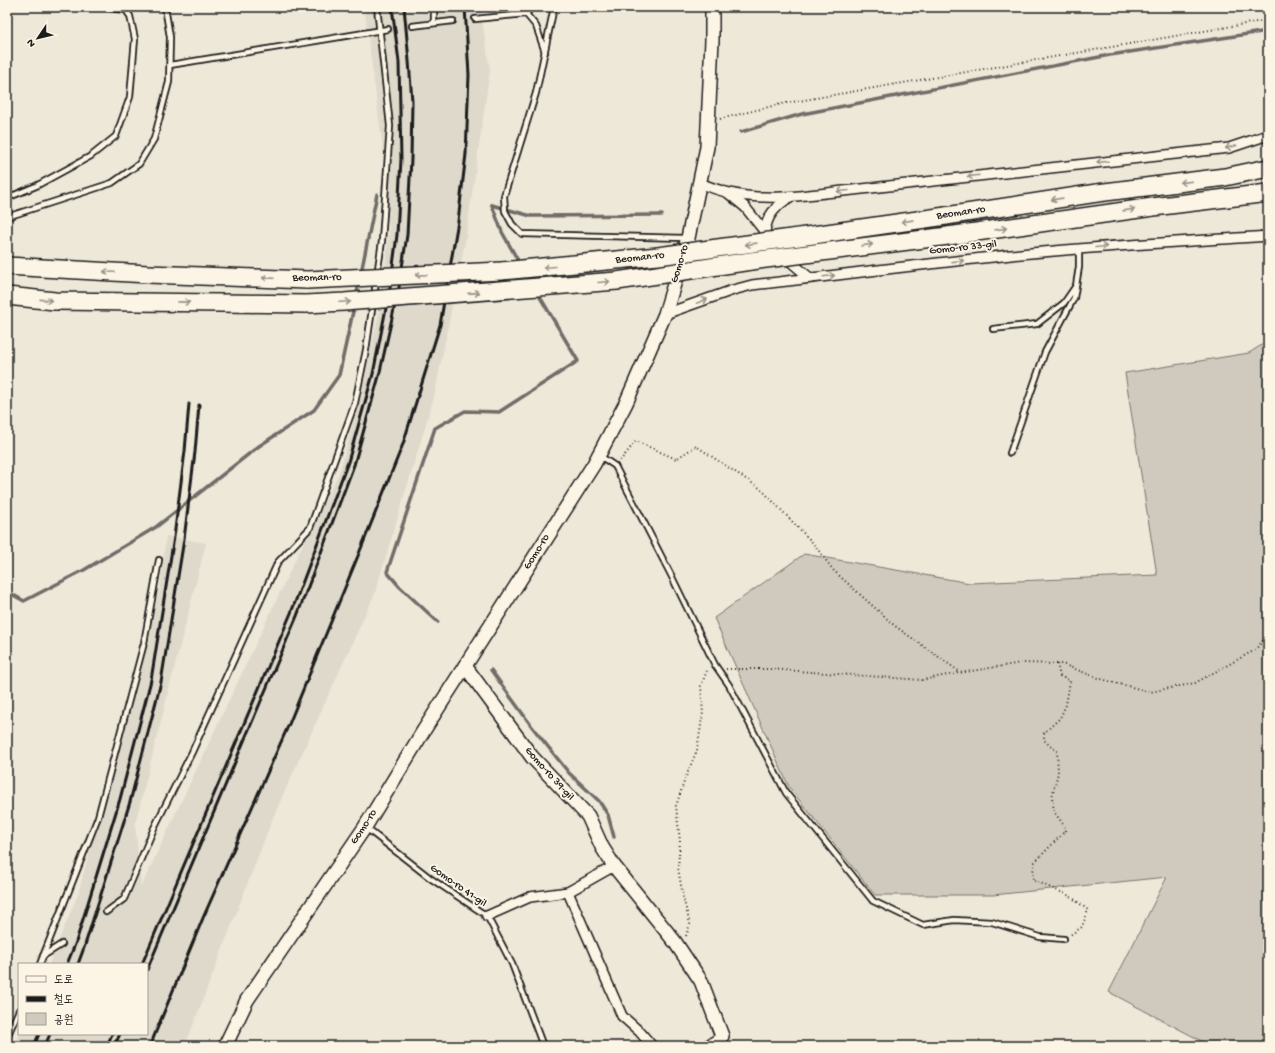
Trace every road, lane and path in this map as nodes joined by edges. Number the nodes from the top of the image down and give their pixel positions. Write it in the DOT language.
graph roads {
  1 [pos="165,7"];
  2 [pos="377,7"];
  3 [pos="434,7"];
  4 [pos="532,7"];
  5 [pos="554,7"];
  6 [pos="712,7"];
  7 [pos="109,8"];
  8 [pos="526,14"];
  9 [pos="475,18"];
  10 [pos="1268,20"];
  11 [pos="453,21"];
  12 [pos="434,23"];
  13 [pos="412,26"];
  14 [pos="388,29"];
  15 [pos="380,31"];
  16 [pos="545,53"];
  17 [pos="170,65"];
  18 [pos="708,121"];
  19 [pos="1268,135"];
  20 [pos="1268,168"];
  21 [pos="699,183"];
  22 [pos="726,192"];
  23 [pos="1268,193"];
  24 [pos="792,196"];
  25 [pos="7,198"];
  26 [pos="7,217"];
  27 [pos="766,233"];
  28 [pos="1268,236"];
  29 [pos="688,238"];
  30 [pos="1079,249"];
  31 [pos="7,266"];
  32 [pos="810,278"];
  33 [pos="1076,284"];
  34 [pos="7,296"];
  35 [pos="665,314"];
  36 [pos="993,329"];
  37 [pos="1010,453"];
  38 [pos="598,455"];
  39 [pos="615,466"];
  40 [pos="159,560"];
  41 [pos="1268,635"];
  42 [pos="1057,664"];
  43 [pos="465,666"];
  44 [pos="717,669"];
  45 [pos="961,673"];
  46 [pos="365,827"];
  47 [pos="614,866"];
  48 [pos="568,892"];
  49 [pos="106,912"];
  50 [pos="487,916"];
  51 [pos="1064,939"];
  52 [pos="675,942"];
  53 [pos="62,944"];
  54 [pos="43,956"];
  55 [pos="40,963"];
  56 [pos="18,1012"];
  57 [pos="722,1036"];
  58 [pos="7,1038"];
  59 [pos="225,1046"];
  60 [pos="543,1046"];
  61 [pos="652,1046"];
  62 [pos="706,1046"];
  1 -- 17 [label="lane"];
  2 -- 15 [label="lane"];
  3 -- 12 [label="lane"];
  4 -- 8 [label="lane"];
  5 -- 16 [label="lane"];
  6 -- 18 [label="main road, Gomo-ro"];
  7 -- 25 [label="lane"];
  8 -- 9 [label="lane"];
  8 -- 16 [label="lane"];
  10 -- 18 [label="path"];
  11 -- 12 [label="lane"];
  12 -- 13 [label="lane"];
  14 -- 15 [label="lane"];
  15 -- 17 [label="lane"];
  15 -- 49 [label="lane"];
  16 -- 29 [label="lane"];
  17 -- 26 [label="lane"];
  18 -- 21 [label="main road, Gomo-ro"];
  19 -- 24 [label="street, one-way"];
  20 -- 31 [label="highway, Beoman-ro, one-way, bridge"];
  21 -- 22 [label="street"];
  21 -- 29 [label="main road, Gomo-ro"];
  22 -- 24 [label="street"];
  22 -- 27 [label="street"];
  34 -- 23 [label="highway, Beoman-ro, one-way, bridge"];
  24 -- 27 [label="street"];
  27 -- 32 [label="street"];
  30 -- 28 [label="street, Gomo-ro 33-gil, one-way"];
  29 -- 35 [label="main road, Gomo-ro"];
  32 -- 30 [label="street, Gomo-ro 33-gil, one-way"];
  30 -- 33 [label="lane"];
  35 -- 32 [label="street, Gomo-ro 33-gil, one-way"];
  33 -- 36 [label="lane"];
  33 -- 37 [label="lane"];
  35 -- 38 [label="main road, Gomo-ro"];
  38 -- 39 [label="lane"];
  38 -- 43 [label="main road, Gomo-ro"];
  39 -- 44 [label="lane"];
  39 -- 45 [label="path"];
  40 -- 54 [label="lane"];
  41 -- 42 [label="path"];
  42 -- 45 [label="path"];
  42 -- 51 [label="path"];
  43 -- 46 [label="main road, Gomo-ro"];
  43 -- 47 [label="main road, Gomo-ro 39-gil"];
  44 -- 45 [label="path"];
  44 -- 51 [label="lane"];
  44 -- 52 [label="path"];
  46 -- 50 [label="lane, Gomo-ro 41-gil"];
  46 -- 59 [label="main road, Gomo-ro"];
  47 -- 48 [label="street"];
  47 -- 52 [label="main road, Gomo-ro 39-gil"];
  48 -- 50 [label="street"];
  48 -- 61 [label="street"];
  50 -- 60 [label="lane, Gomo-ro 41-gil"];
  52 -- 57 [label="main road, Gomo-ro 39-gil"];
  53 -- 54 [label="lane"];
  54 -- 55 [label="lane"];
  56 -- 58 [label="lane"];
  57 -- 62 [label="street, Gomo-ro 39-gil"];
}
